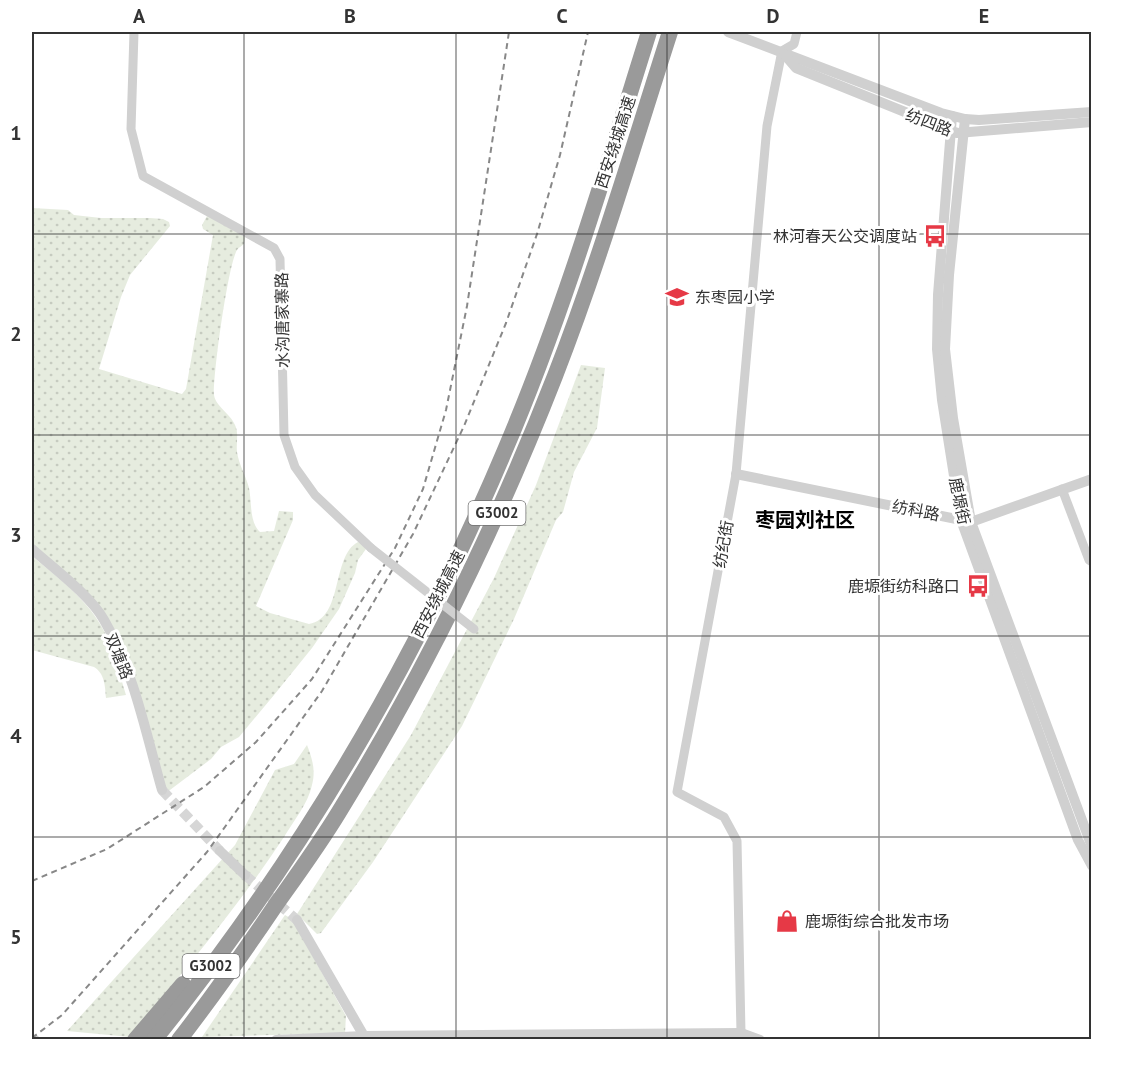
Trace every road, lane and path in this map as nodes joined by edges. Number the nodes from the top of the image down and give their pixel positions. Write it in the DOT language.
graph roads {
  1 [pos="134,32"];
  2 [pos="650,32"];
  3 [pos="670,32"];
  4 [pos="728,32"];
  5 [pos="797,32"];
  6 [pos="782,51"];
  7 [pos="1092,112"];
  8 [pos="952,116"];
  9 [pos="964,119"];
  10 [pos="1092,122"];
  11 [pos="951,131"];
  12 [pos="963,133"];
  13 [pos="736,474"];
  14 [pos="1092,479"];
  15 [pos="1062,489"];
  16 [pos="966,521"];
  17 [pos="32,549"];
  18 [pos="1092,562"];
  19 [pos="474,629"];
  20 [pos="162,790"];
  21 [pos="1087,840"];
  22 [pos="220,851"];
  23 [pos="1092,866"];
  24 [pos="245,875"];
  25 [pos="297,920"];
  26 [pos="741,1033"];
  27 [pos="364,1036"];
  28 [pos="146,1038"];
  29 [pos="180,1038"];
  30 [pos="424,1038"];
  31 [pos="276,1040"];
  32 [pos="760,1040"];
  1 -- 19 [label="street, 水沟唐家寨路, bridge"];
  2 -- 28 [label="highway, 西安绕城高速 / G3002"];
  3 -- 29 [label="highway, 西安绕城高速 / G3002"];
  4 -- 6 [label="street, 纺四路"];
  5 -- 6 [label="street, 纺纪街"];
  6 -- 8 [label="street, 纺四路"];
  6 -- 11 [label="street, 纺四路"];
  6 -- 13 [label="street, 纺纪街"];
  7 -- 9 [label="street, 纺四路"];
  8 -- 9 [label="street, 纺四路"];
  8 -- 11 [label="street, 鹿塬街"];
  9 -- 12 [label="street, 鹿塬街"];
  10 -- 12 [label="street, 纺四路"];
  11 -- 12 [label="street, 纺四路"];
  11 -- 16 [label="street, 鹿塬街"];
  12 -- 16 [label="street, 鹿塬街"];
  13 -- 16 [label="street, 纺科路"];
  13 -- 26 [label="street, 纺纪街"];
  14 -- 15 [label="street"];
  15 -- 16 [label="street"];
  15 -- 18 [label="street"];
  16 -- 21 [label="street, 鹿塬街"];
  17 -- 20 [label="street, 双塘路"];
  21 -- 23 [label="street, 鹿塬街"];
  22 -- 24 [label="street"];
  25 -- 27 [label="street"];
  26 -- 30 [label="street"];
  26 -- 32 [label="street"];
  27 -- 30 [label="street"];
  27 -- 31 [label="street"];
}
